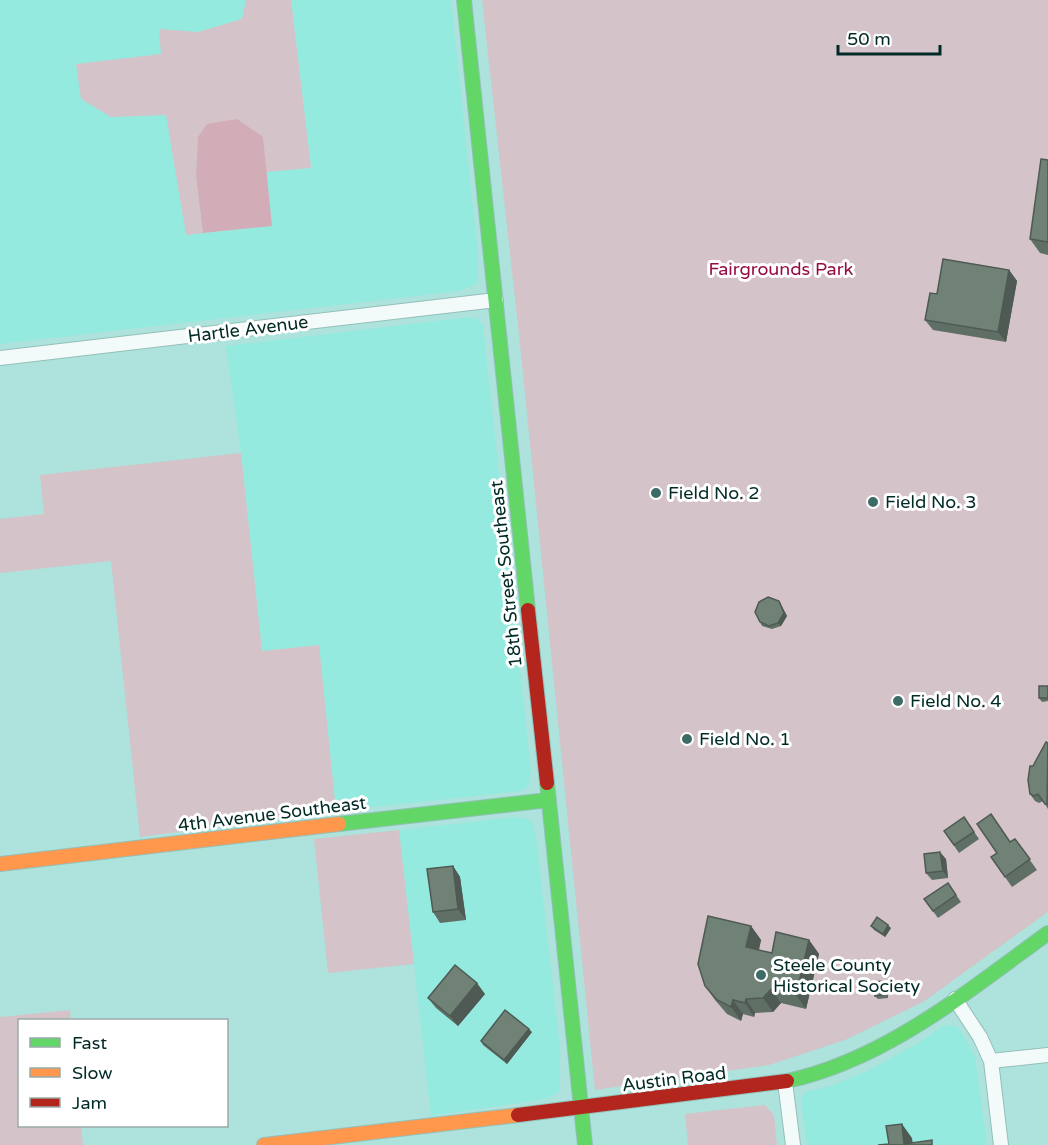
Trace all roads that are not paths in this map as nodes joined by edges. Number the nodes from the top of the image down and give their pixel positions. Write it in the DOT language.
graph roads {
  1 [pos="464,0"];
  2 [pos="495,300"];
  3 [pos="0,358"];
  4 [pos="548,800"];
  5 [pos="0,864"];
  6 [pos="1048,933"];
  7 [pos="955,999"];
  8 [pos="1048,1055"];
  9 [pos="991,1061"];
  10 [pos="785,1082"];
  11 [pos="580,1108"];
  12 [pos="264,1145"];
  13 [pos="585,1145"];
  14 [pos="793,1145"];
  15 [pos="1000,1145"];
  1 -- 2 [label="street, 18th Street Southeast"];
  2 -- 3 [label="street, Hartle Avenue"];
  2 -- 4 [label="street, 18th Street Southeast"];
  4 -- 5 [label="street, 4th Avenue Southeast"];
  4 -- 11 [label="street, 18th Street Southeast"];
  6 -- 7 [label="street, Austin Road"];
  7 -- 9 [label="street"];
  7 -- 10 [label="street, Austin Road"];
  8 -- 9 [label="street"];
  9 -- 15 [label="street"];
  10 -- 11 [label="street, Austin Road"];
  10 -- 14 [label="street"];
  11 -- 12 [label="street, Austin Road"];
  11 -- 13 [label="street, 18th Street Southeast"];
}
